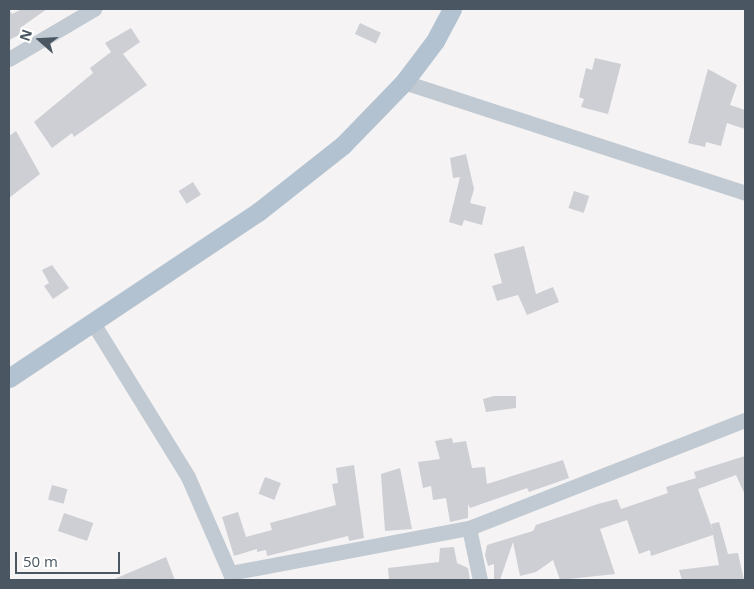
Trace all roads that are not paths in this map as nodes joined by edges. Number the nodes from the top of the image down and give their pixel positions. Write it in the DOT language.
graph roads {
  1 [pos="94,9"];
  2 [pos="452,9"];
  3 [pos="9,59"];
  4 [pos="404,82"];
  5 [pos="745,193"];
  6 [pos="93,323"];
  7 [pos="9,378"];
  8 [pos="745,420"];
  9 [pos="469,528"];
  10 [pos="231,577"];
  11 [pos="480,580"];
  1 -- 3 [label="street"];
  2 -- 4 [label="main road"];
  4 -- 5 [label="street"];
  4 -- 6 [label="main road"];
  6 -- 7 [label="main road"];
  6 -- 10 [label="street"];
  8 -- 9 [label="street"];
  9 -- 10 [label="street"];
  9 -- 11 [label="street"];
}
